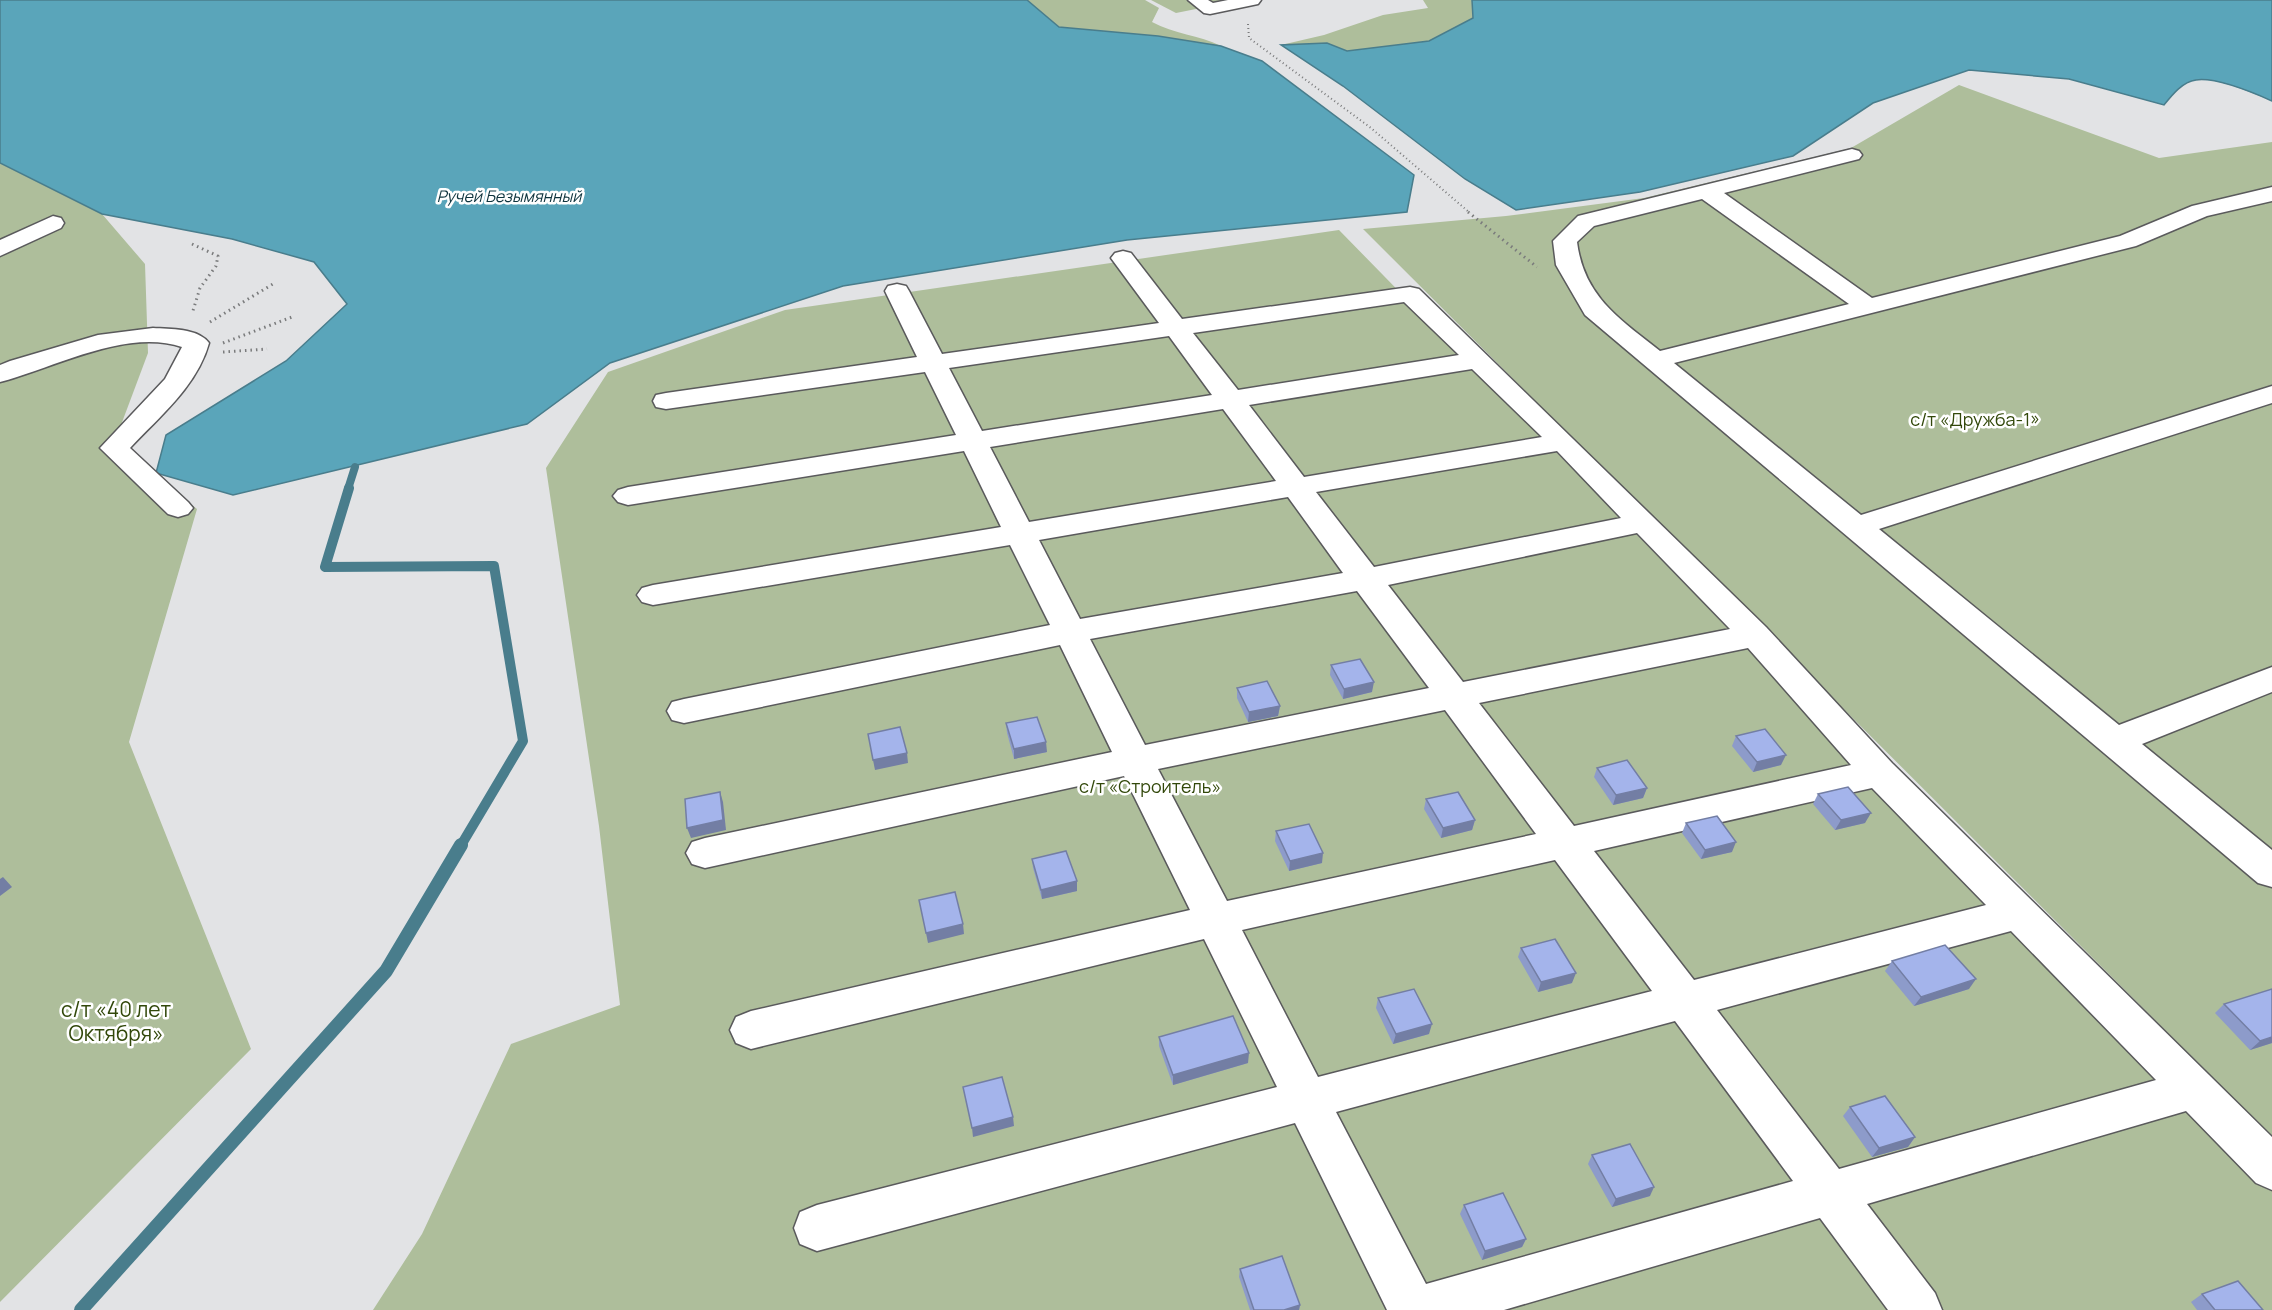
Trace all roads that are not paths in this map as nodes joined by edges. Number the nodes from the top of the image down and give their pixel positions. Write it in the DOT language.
graph roads {
  1 [pos="1252,0"];
  2 [pos="1203,4"];
  3 [pos="1852,155"];
  4 [pos="1706,191"];
  5 [pos="2272,194"];
  6 [pos="53,223"];
  7 [pos="0,249"];
  8 [pos="1123,258"];
  9 [pos="897,291"];
  10 [pos="1869,307"];
  11 [pos="1177,327"];
  12 [pos="1479,360"];
  13 [pos="1655,360"];
  14 [pos="933,362"];
  15 [pos="0,374"];
  16 [pos="2272,394"];
  17 [pos="1231,400"];
  18 [pos="666,401"];
  19 [pos="973,441"];
  20 [pos="1563,442"];
  21 [pos="1297,487"];
  22 [pos="628,496"];
  23 [pos="178,508"];
  24 [pos="1642,523"];
  25 [pos="1855,526"];
  26 [pos="1019,532"];
  27 [pos="1366,579"];
  28 [pos="653,595"];
  29 [pos="1070,632"];
  30 [pos="1755,635"];
  31 [pos="2272,679"];
  32 [pos="1455,697"];
  33 [pos="684,711"];
  34 [pos="2115,741"];
  35 [pos="1135,760"];
  36 [pos="1879,773"];
  37 [pos="1566,844"];
  38 [pos="705,853"];
  39 [pos="2272,872"];
  40 [pos="2019,913"];
  41 [pos="1216,920"];
  42 [pos="1684,1001"];
  43 [pos="751,1030"];
  44 [pos="2195,1089"];
  45 [pos="1307,1100"];
  46 [pos="2272,1168"];
  47 [pos="1830,1193"];
  48 [pos="817,1228"];
  49 [pos="1413,1310"];
  50 [pos="1420,1310"];
  51 [pos="1918,1310"];
  1 -- 2 [label="lane"];
  3 -- 4 [label="lane"];
  4 -- 10 [label="lane"];
  4 -- 13 [label="lane"];
  5 -- 10 [label="lane"];
  6 -- 7 [label="lane"];
  8 -- 11 [label="lane"];
  9 -- 14 [label="lane"];
  10 -- 13 [label="lane"];
  11 -- 12 [label="lane"];
  11 -- 14 [label="lane"];
  11 -- 17 [label="lane"];
  12 -- 17 [label="lane"];
  12 -- 20 [label="lane"];
  13 -- 25 [label="lane"];
  14 -- 18 [label="lane"];
  14 -- 19 [label="lane"];
  15 -- 23 [label="lane"];
  16 -- 25 [label="lane"];
  17 -- 19 [label="lane"];
  17 -- 21 [label="lane"];
  19 -- 22 [label="lane"];
  19 -- 26 [label="lane"];
  20 -- 21 [label="lane"];
  20 -- 24 [label="lane"];
  21 -- 26 [label="lane"];
  21 -- 27 [label="lane"];
  24 -- 27 [label="lane"];
  24 -- 30 [label="lane"];
  25 -- 34 [label="lane"];
  26 -- 28 [label="lane"];
  26 -- 29 [label="lane"];
  27 -- 29 [label="lane"];
  27 -- 32 [label="lane"];
  29 -- 33 [label="lane"];
  29 -- 35 [label="lane"];
  30 -- 32 [label="lane"];
  30 -- 36 [label="lane"];
  31 -- 34 [label="lane"];
  32 -- 35 [label="lane"];
  32 -- 37 [label="lane"];
  34 -- 39 [label="lane"];
  35 -- 38 [label="lane"];
  35 -- 41 [label="lane"];
  36 -- 37 [label="lane"];
  36 -- 40 [label="lane"];
  37 -- 41 [label="lane"];
  37 -- 42 [label="lane"];
  40 -- 42 [label="lane"];
  40 -- 44 [label="lane"];
  41 -- 43 [label="lane"];
  41 -- 45 [label="lane"];
  42 -- 45 [label="lane"];
  42 -- 47 [label="lane"];
  44 -- 46 [label="lane"];
  44 -- 47 [label="lane"];
  45 -- 48 [label="lane"];
  45 -- 49 [label="lane"];
  47 -- 50 [label="lane"];
  47 -- 51 [label="lane"];
}
